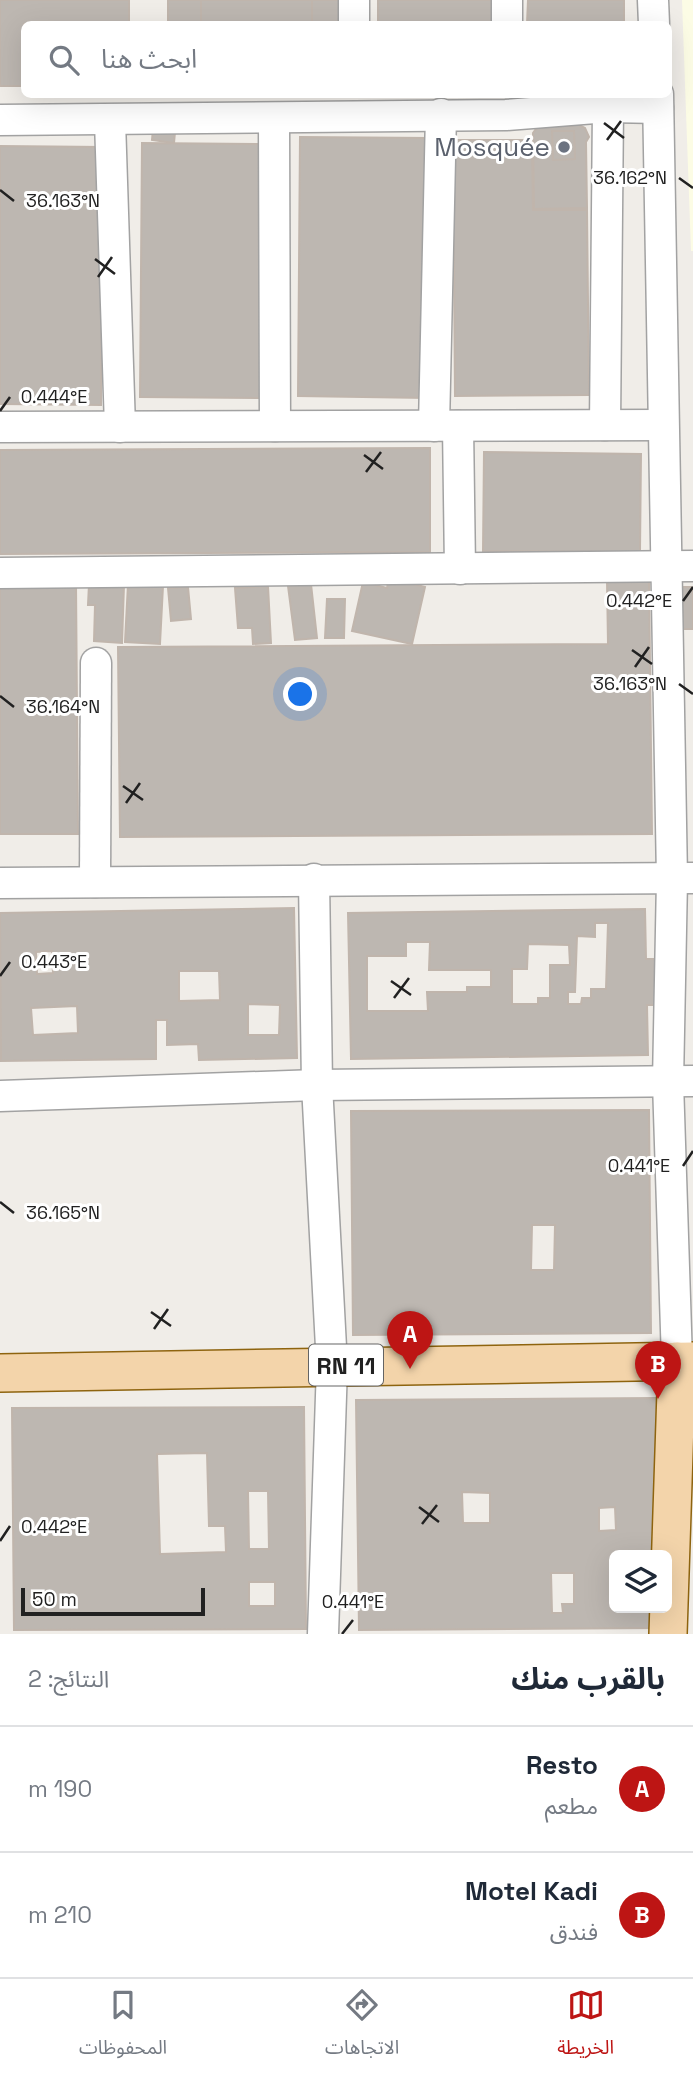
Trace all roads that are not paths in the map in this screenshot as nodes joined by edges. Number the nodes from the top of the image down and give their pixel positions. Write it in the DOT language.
graph roads {
  1 [pos="354,0"];
  2 [pos="507,0"];
  3 [pos="653,0"];
  4 [pos="354,21"];
  5 [pos="507,21"];
  6 [pos="654,21"];
  7 [pos="658,101"];
  8 [pos="506,104"];
  9 [pos="354,106"];
  10 [pos="608,107"];
  11 [pos="441,114"];
  12 [pos="274,118"];
  13 [pos="0,120"];
  14 [pos="110,121"];
  15 [pos="606,425"];
  16 [pos="662,425"];
  17 [pos="275,426"];
  18 [pos="446,426"];
  19 [pos="0,427"];
  20 [pos="120,427"];
  21 [pos="679,566"];
  22 [pos="460,569"];
  23 [pos="0,573"];
  24 [pos="96,663"];
  25 [pos="314,878"];
  26 [pos="682,879"];
  27 [pos="95,882"];
  28 [pos="0,883"];
  29 [pos="680,1081"];
  30 [pos="317,1085"];
  31 [pos="0,1096"];
  32 [pos="685,1361"];
  33 [pos="332,1366"];
  34 [pos="0,1373"];
  35 [pos="323,1634"];
  36 [pos="668,1634"];
  1 -- 4 [label="street"];
  2 -- 5 [label="street"];
  3 -- 6 [label="street"];
  7 -- 10 [label="street"];
  7 -- 16 [label="street"];
  8 -- 10 [label="street"];
  8 -- 11 [label="street"];
  9 -- 11 [label="street"];
  9 -- 12 [label="street"];
  10 -- 15 [label="street"];
  11 -- 18 [label="street"];
  12 -- 14 [label="street"];
  12 -- 17 [label="street"];
  13 -- 14 [label="street"];
  14 -- 20 [label="street"];
  15 -- 16 [label="street"];
  15 -- 18 [label="street"];
  16 -- 21 [label="street"];
  17 -- 18 [label="street"];
  17 -- 20 [label="street"];
  18 -- 22 [label="street"];
  19 -- 20 [label="street"];
  21 -- 22 [label="street"];
  21 -- 26 [label="street"];
  22 -- 23 [label="street"];
  24 -- 27 [label="street"];
  25 -- 26 [label="street"];
  25 -- 27 [label="street"];
  25 -- 30 [label="street"];
  26 -- 29 [label="street"];
  27 -- 28 [label="street"];
  29 -- 30 [label="street"];
  29 -- 32 [label="street"];
  30 -- 31 [label="street"];
  30 -- 33 [label="street"];
  32 -- 33 [label="main road, RN 11"];
  32 -- 36 [label="main road"];
  33 -- 34 [label="main road, RN 11"];
  33 -- 35 [label="street"];
}
